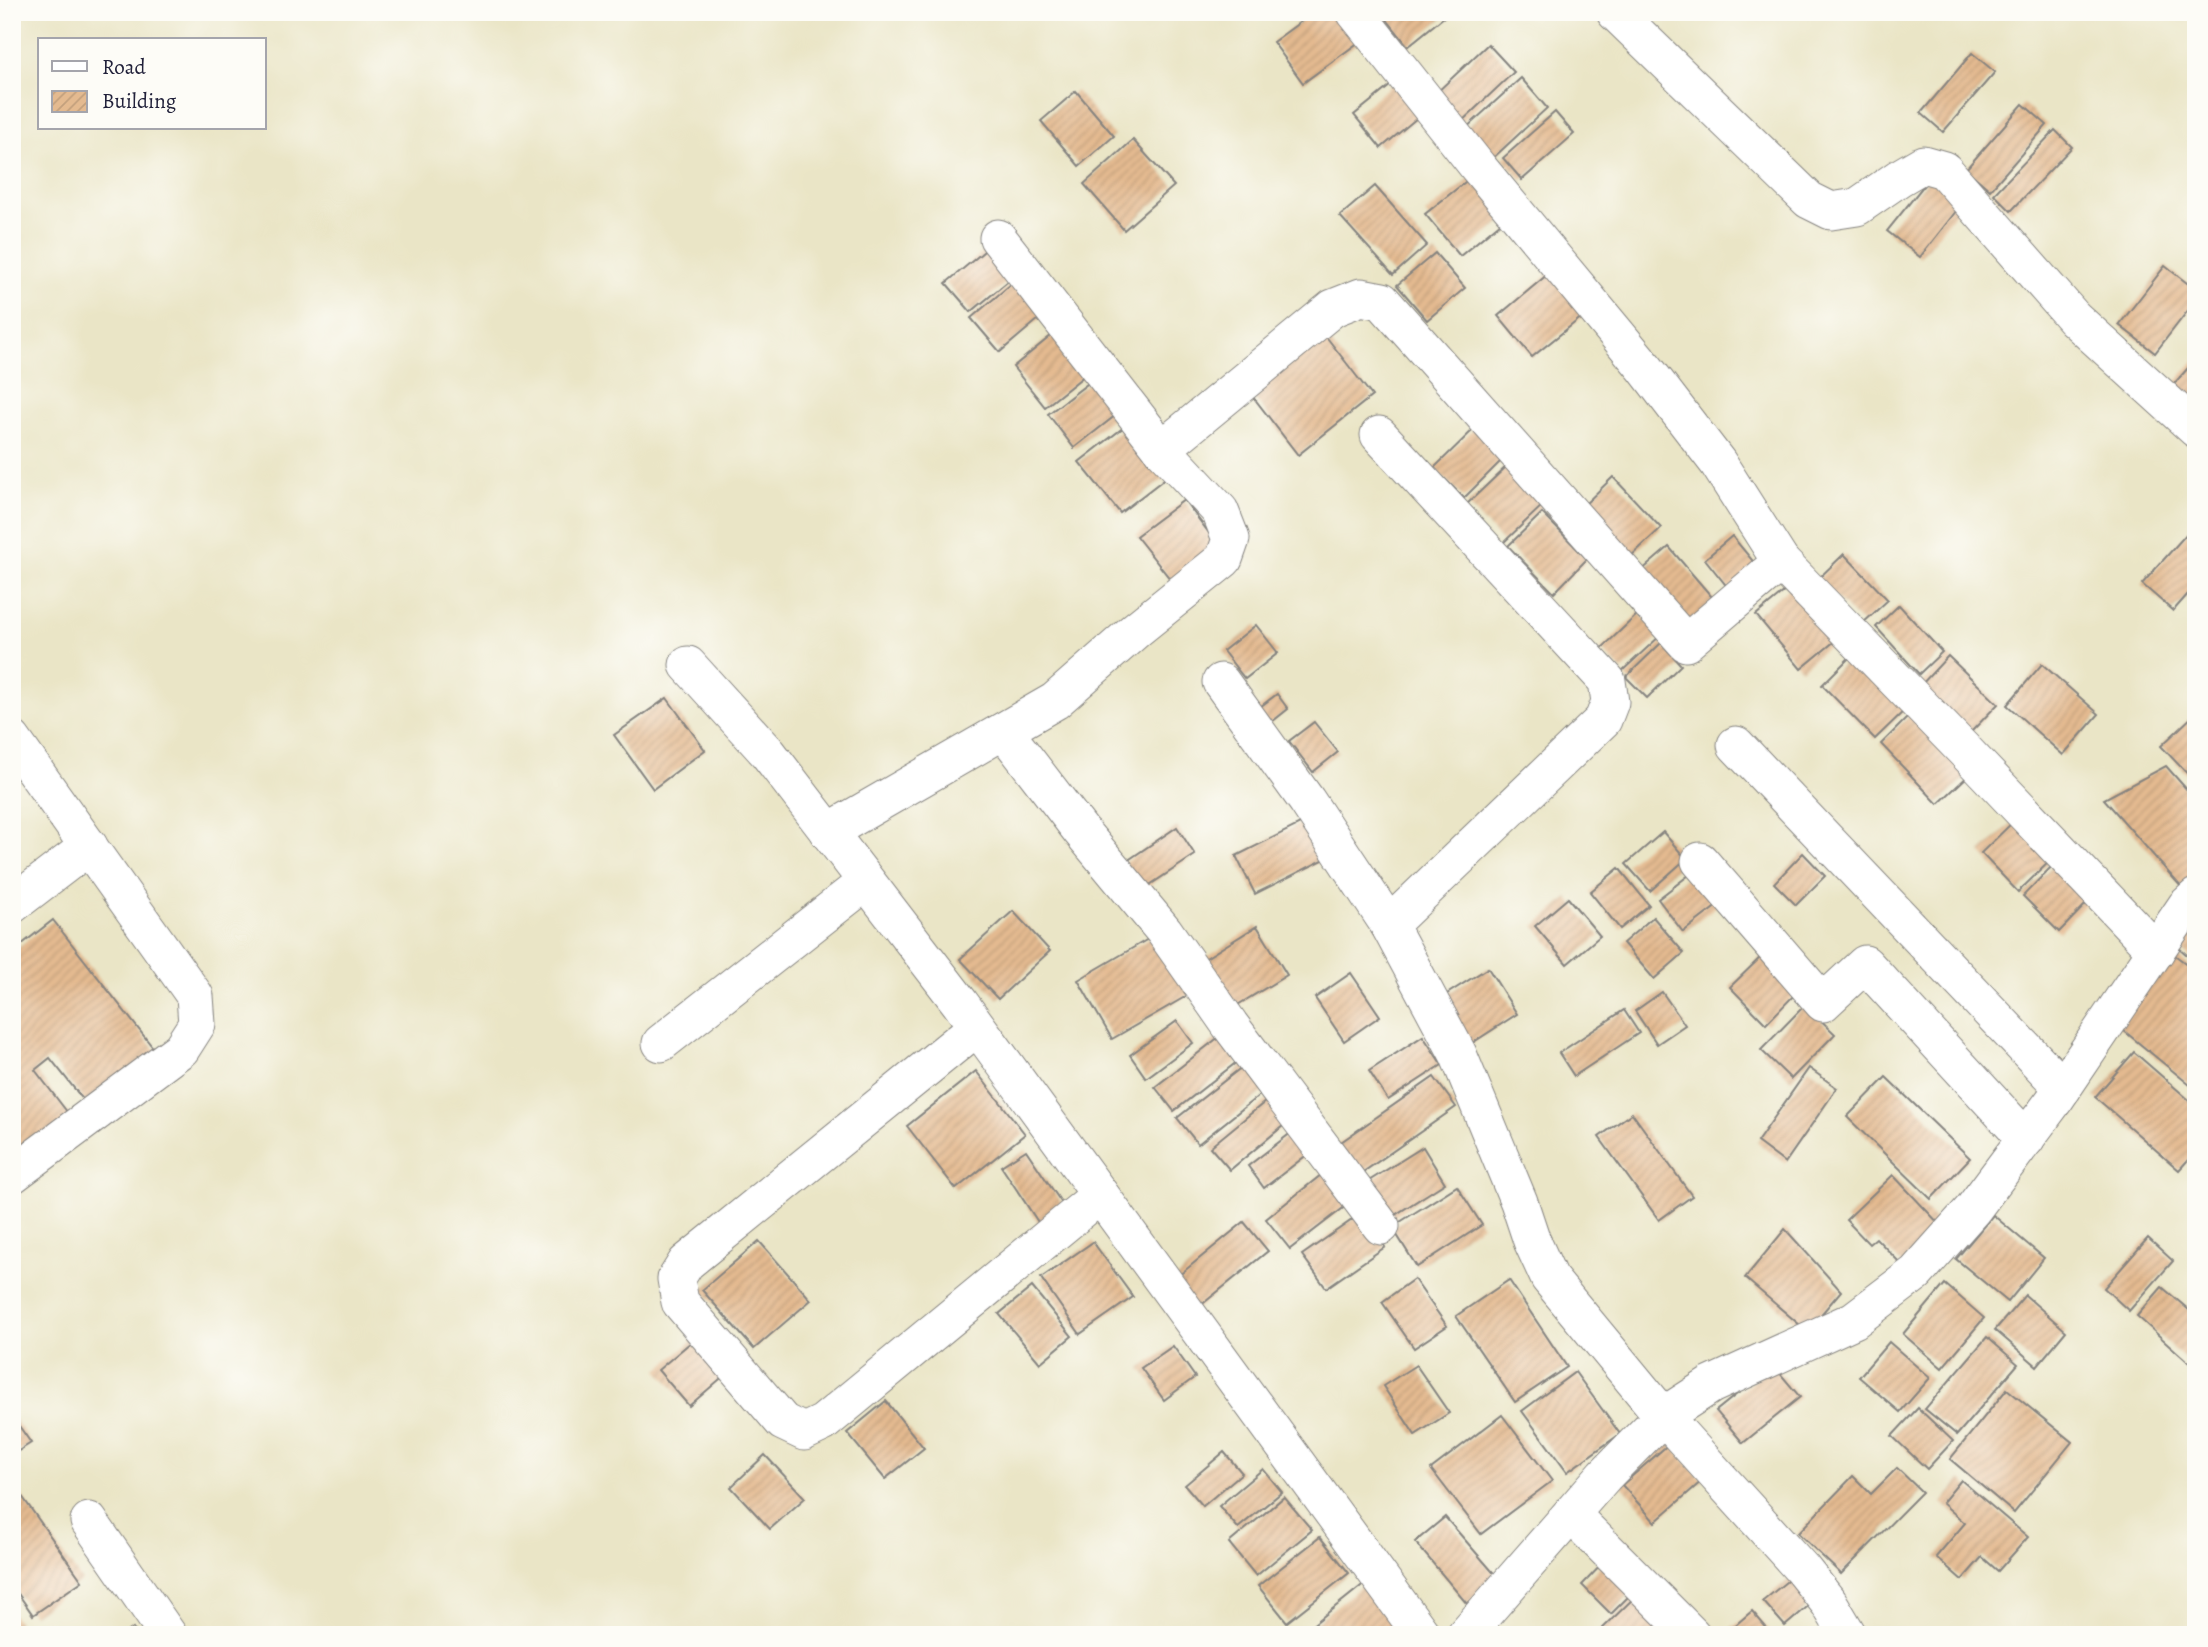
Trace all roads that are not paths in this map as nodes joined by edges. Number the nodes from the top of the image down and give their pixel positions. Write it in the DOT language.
graph roads {
  1 [pos="1355,12"];
  2 [pos="1615,12"];
  3 [pos="999,238"];
  4 [pos="2196,429"];
  5 [pos="1379,435"];
  6 [pos="1162,449"];
  7 [pos="1781,562"];
  8 [pos="688,664"];
  9 [pos="1221,682"];
  10 [pos="1004,731"];
  11 [pos="12,739"];
  12 [pos="1736,745"];
  13 [pos="828,832"];
  14 [pos="89,846"];
  15 [pos="1700,861"];
  16 [pos="866,882"];
  17 [pos="2196,897"];
  18 [pos="12,905"];
  19 [pos="1389,925"];
  20 [pos="2155,951"];
  21 [pos="977,1027"];
  22 [pos="661,1043"];
  23 [pos="2063,1088"];
  24 [pos="2025,1139"];
  25 [pos="12,1175"];
  26 [pos="1100,1195"];
  27 [pos="1381,1226"];
  28 [pos="1663,1416"];
  29 [pos="1571,1514"];
  30 [pos="89,1521"];
  31 [pos="167,1635"];
  32 [pos="1422,1635"];
  33 [pos="1465,1635"];
  34 [pos="1692,1635"];
  35 [pos="1848,1635"];
  1 -- 7 [label="street"];
  2 -- 4 [label="street"];
  3 -- 6 [label="street"];
  5 -- 19 [label="street"];
  6 -- 7 [label="street"];
  6 -- 10 [label="street"];
  7 -- 20 [label="street"];
  8 -- 13 [label="street"];
  9 -- 19 [label="street"];
  10 -- 13 [label="street"];
  10 -- 27 [label="street"];
  11 -- 14 [label="street"];
  12 -- 23 [label="street"];
  13 -- 16 [label="street"];
  14 -- 18 [label="street"];
  14 -- 25 [label="street"];
  15 -- 24 [label="street"];
  16 -- 21 [label="street"];
  16 -- 22 [label="street"];
  17 -- 20 [label="street"];
  19 -- 28 [label="street"];
  20 -- 23 [label="street"];
  21 -- 26 [label="street"];
  21 -- 26 [label="street"];
  23 -- 24 [label="street"];
  24 -- 28 [label="street"];
  26 -- 32 [label="street"];
  28 -- 29 [label="street"];
  28 -- 35 [label="street"];
  29 -- 33 [label="street"];
  29 -- 34 [label="street"];
  30 -- 31 [label="street"];
}
